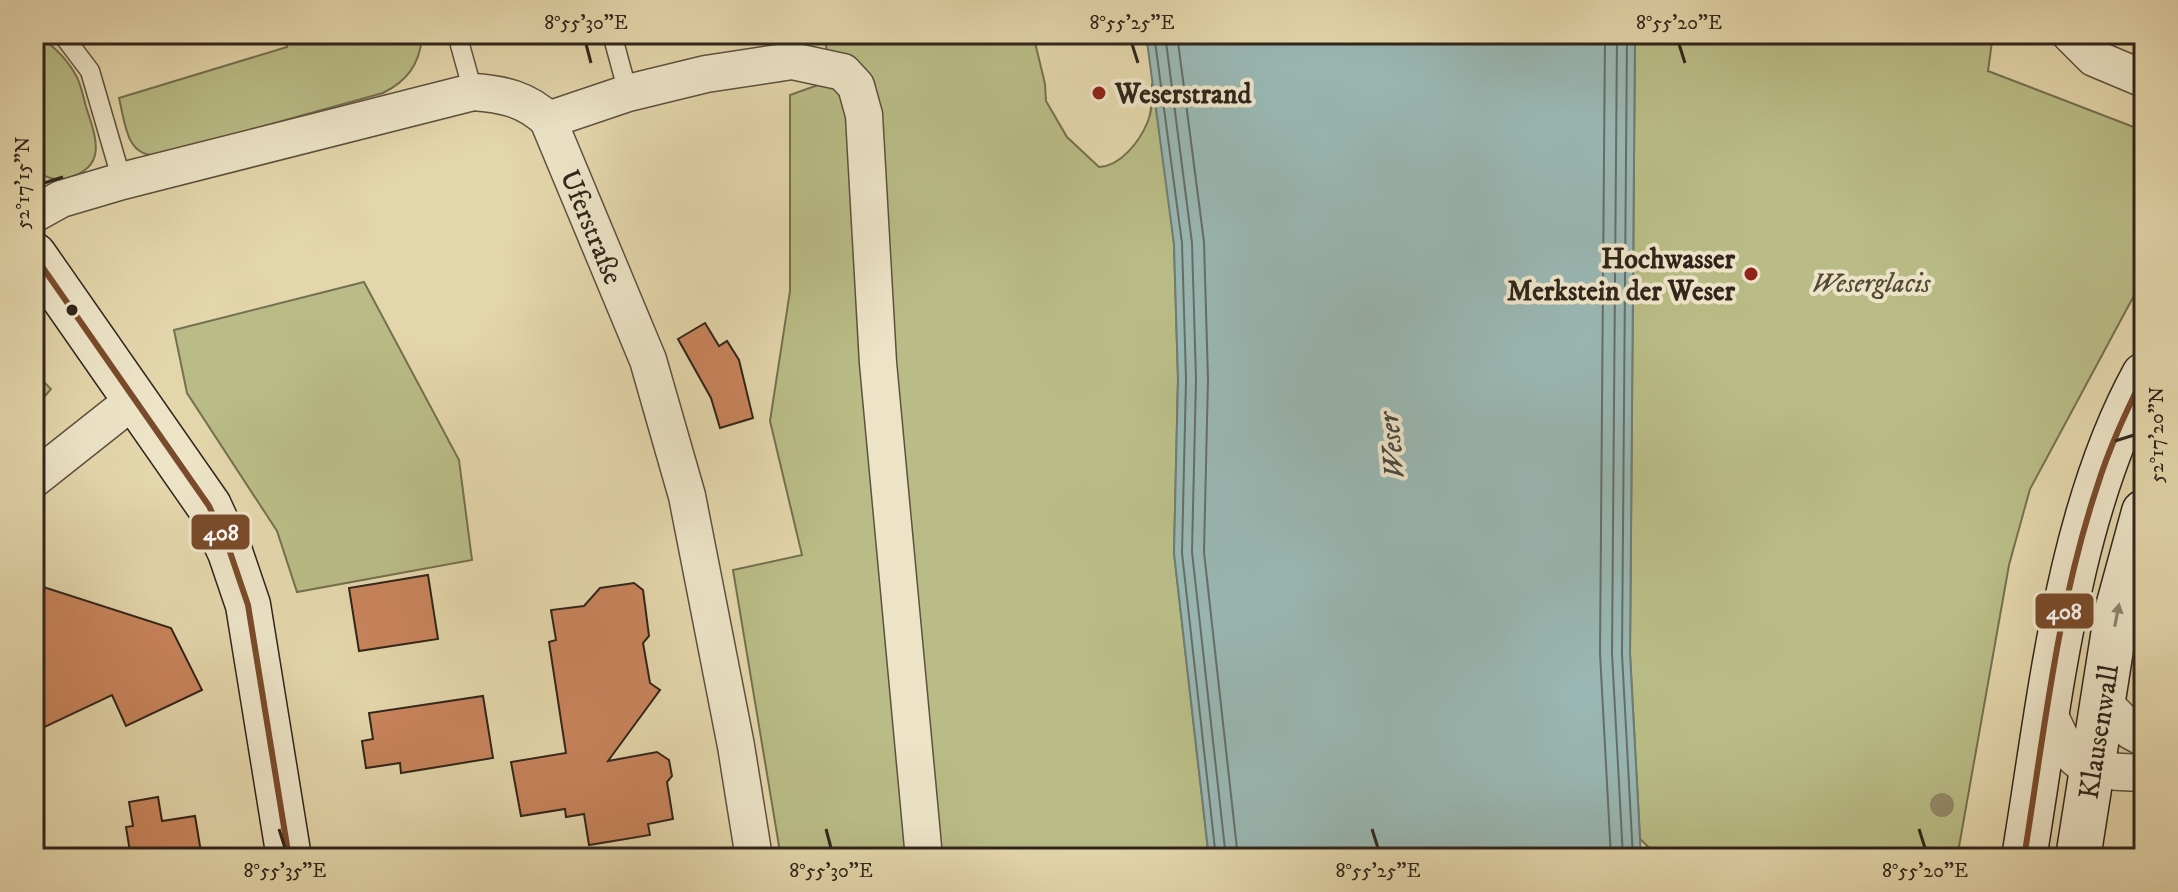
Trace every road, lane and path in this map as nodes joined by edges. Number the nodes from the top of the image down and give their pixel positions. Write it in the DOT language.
graph roads {
  1 [pos="62,34"];
  2 [pos="457,34"];
  3 [pos="612,34"];
  4 [pos="2070,34"];
  5 [pos="2144,79"];
  6 [pos="473,92"];
  7 [pos="628,93"];
  8 [pos="548,120"];
  9 [pos="122,181"];
  10 [pos="34,214"];
  11 [pos="34,255"];
  12 [pos="2144,375"];
  13 [pos="135,399"];
  14 [pos="34,479"];
  15 [pos="2144,512"];
  16 [pos="2102,701"];
  17 [pos="2048,711"];
  18 [pos="2144,738"];
  19 [pos="2091,769"];
  20 [pos="2144,773"];
  21 [pos="289,858"];
  22 [pos="754,858"];
  23 [pos="924,858"];
  24 [pos="2024,858"];
  25 [pos="2078,858"];
  1 -- 9 [label="lane"];
  2 -- 6 [label="lane"];
  3 -- 7 [label="lane"];
  4 -- 5 [label="street"];
  6 -- 8 [label="street"];
  6 -- 9 [label="street"];
  7 -- 8 [label="street"];
  7 -- 23 [label="street"];
  8 -- 22 [label="street, Uferstraße"];
  9 -- 10 [label="street"];
  11 -- 13 [label="main road"];
  12 -- 17 [label="main road, Klausenwall"];
  13 -- 14 [label="street"];
  13 -- 21 [label="main road"];
  16 -- 15 [label="main road, Klausenwall, one-way"];
  16 -- 18 [label="street"];
  16 -- 19 [label="main road, Klausenwall"];
  17 -- 19 [label="street"];
  17 -- 24 [label="main road, Klausenwall"];
  19 -- 20 [label="street"];
  19 -- 25 [label="main road, Klausenwall"];
}
